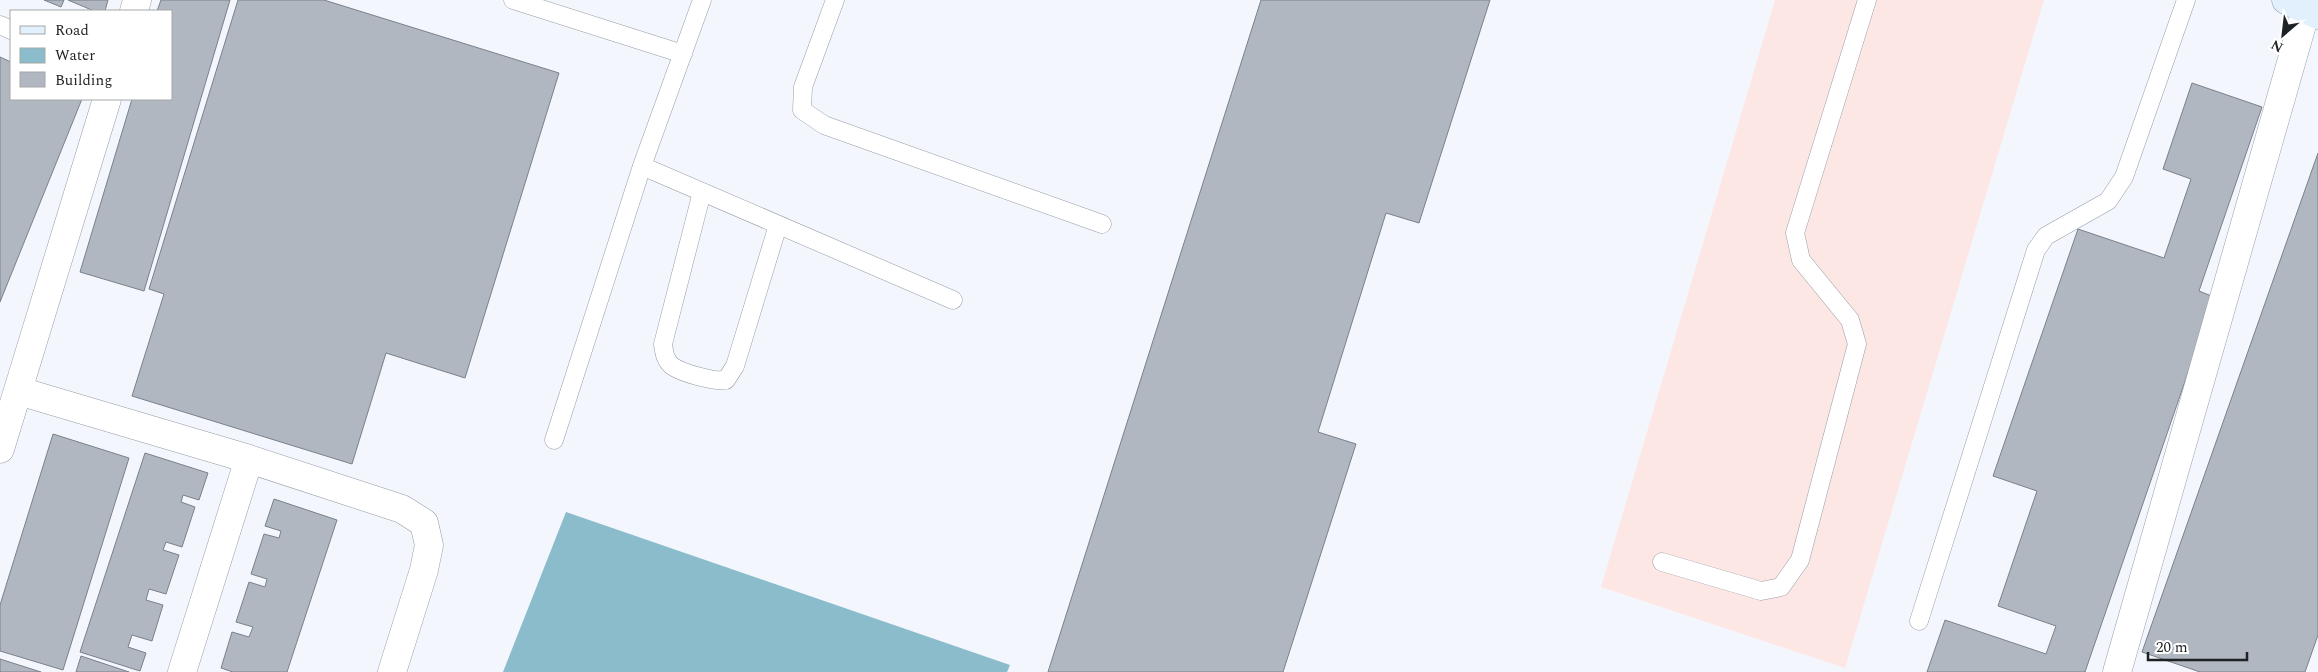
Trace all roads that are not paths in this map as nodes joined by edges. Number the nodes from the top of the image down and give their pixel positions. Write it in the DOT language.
graph roads {
  1 [pos="513,0"];
  2 [pos="702,0"];
  3 [pos="835,0"];
  4 [pos="1867,0"];
  5 [pos="2186,0"];
  6 [pos="2305,6"];
  7 [pos="683,54"];
  8 [pos="107,100"];
  9 [pos="642,166"];
  10 [pos="702,192"];
  11 [pos="1102,224"];
  12 [pos="778,225"];
  13 [pos="953,300"];
  14 [pos="19,391"];
  15 [pos="554,440"];
  16 [pos="0,449"];
  17 [pos="249,459"];
  18 [pos="1662,562"];
  19 [pos="1919,621"];
  20 [pos="182,672"];
  21 [pos="392,672"];
  22 [pos="2117,672"];
  1 -- 7 [label="lane"];
  2 -- 7 [label="lane"];
  3 -- 11 [label="lane"];
  4 -- 18 [label="lane"];
  5 -- 19 [label="lane"];
  6 -- 22 [label="street"];
  7 -- 9 [label="lane"];
  8 -- 14 [label="street"];
  9 -- 10 [label="lane"];
  9 -- 15 [label="lane"];
  10 -- 12 [label="lane"];
  10 -- 12 [label="lane"];
  12 -- 13 [label="lane"];
  14 -- 16 [label="street"];
  14 -- 17 [label="street"];
  17 -- 20 [label="street"];
  17 -- 21 [label="street"];
}
